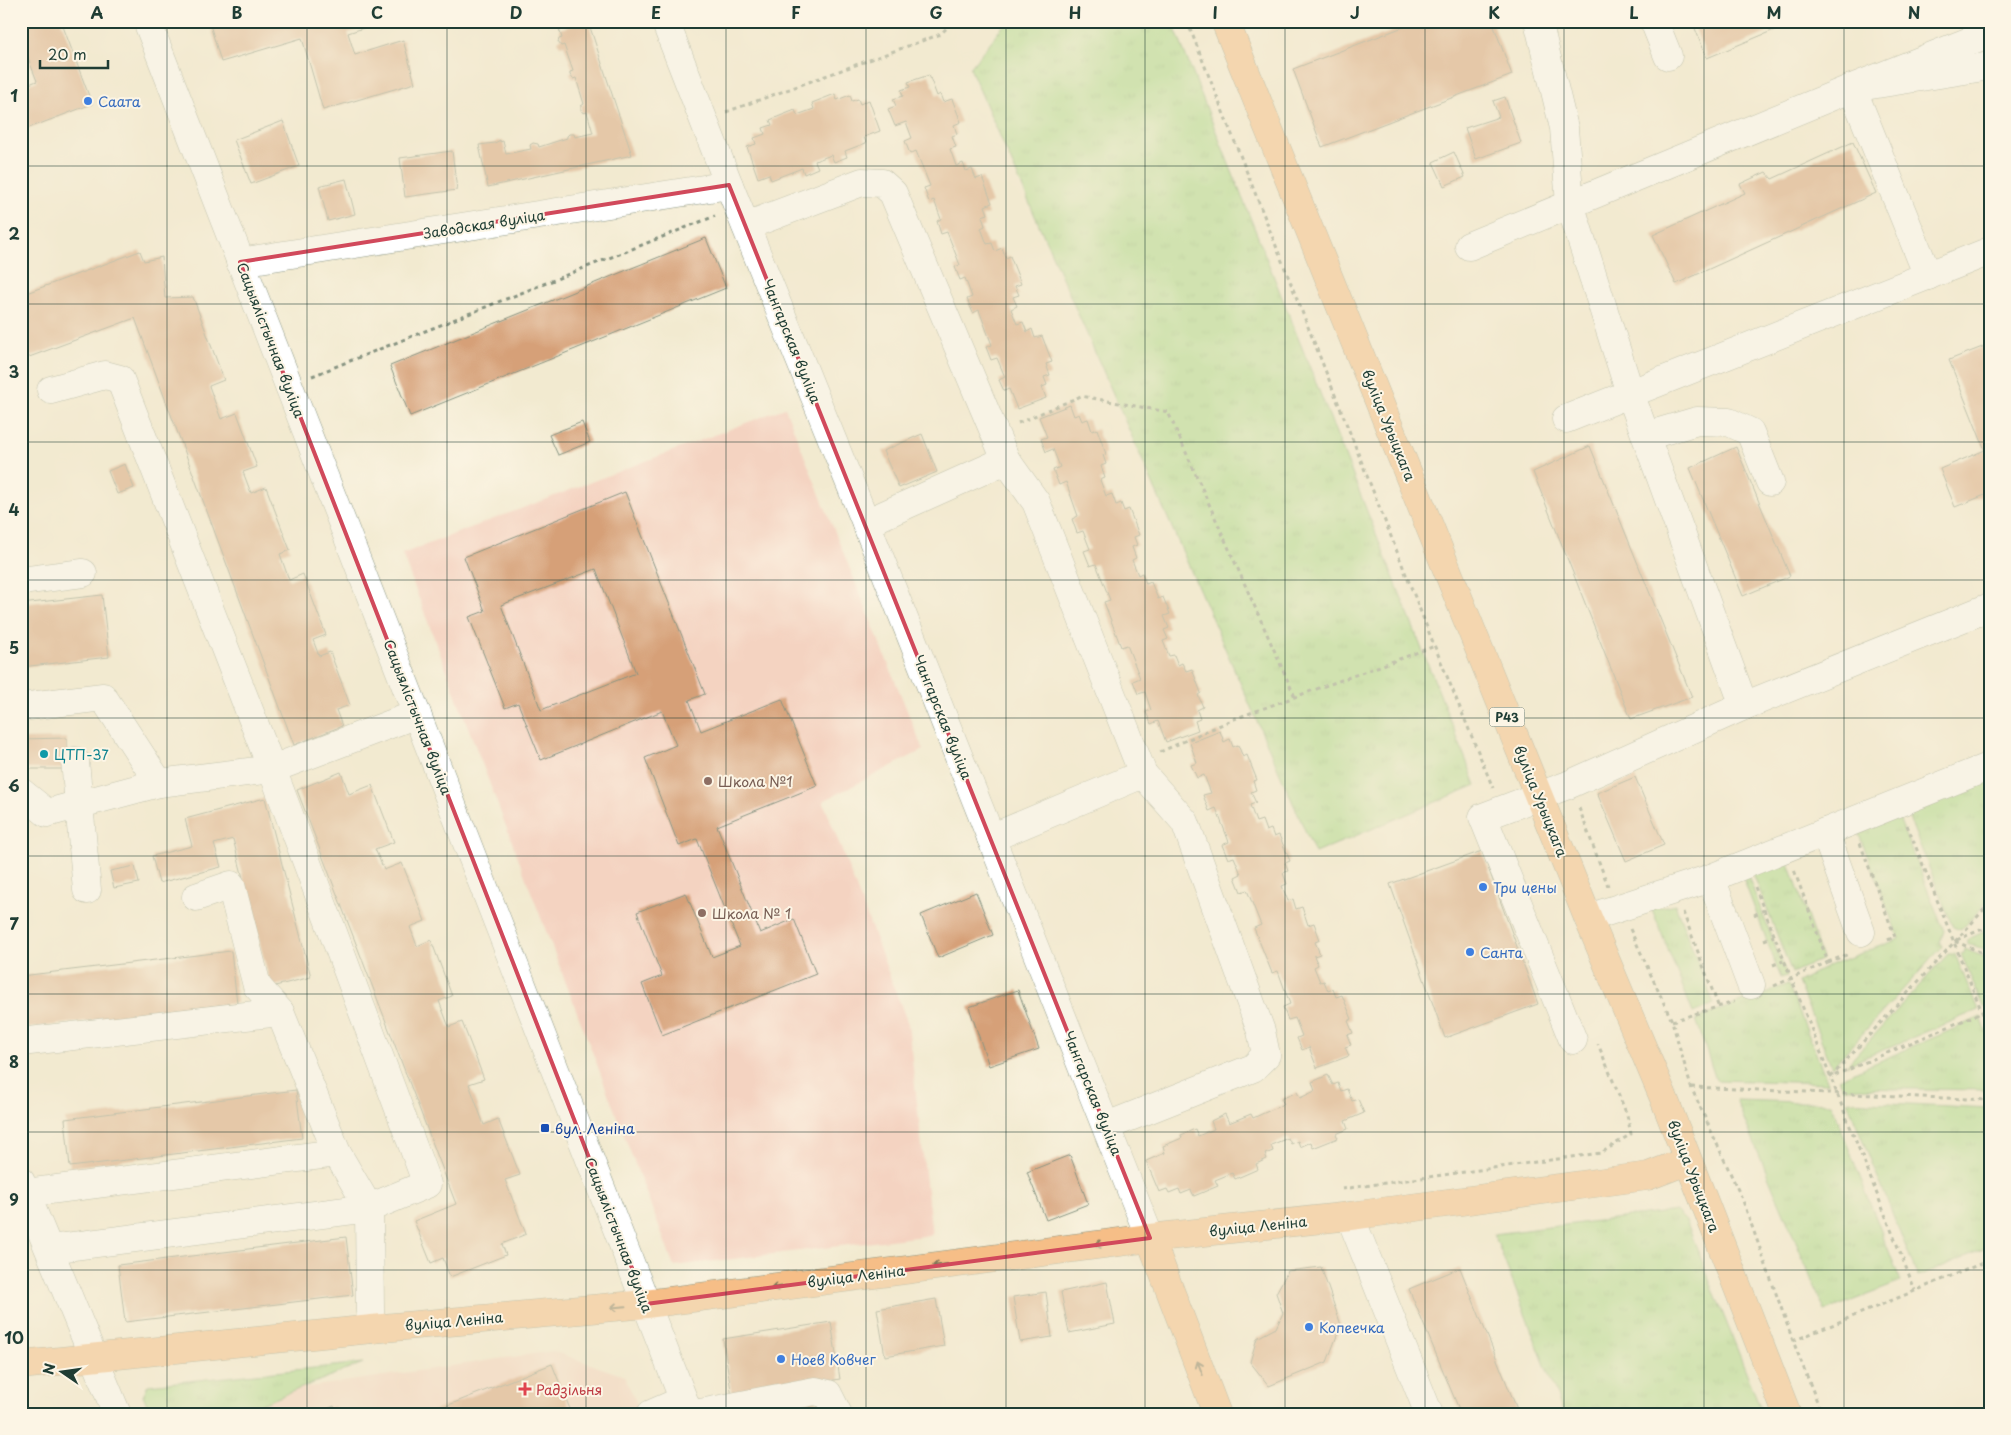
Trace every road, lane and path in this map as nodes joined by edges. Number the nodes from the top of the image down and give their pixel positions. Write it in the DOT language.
graph roads {
  1 [pos="147,21"];
  2 [pos="665,21"];
  3 [pos="953,21"];
  4 [pos="1187,21"];
  5 [pos="1225,21"];
  6 [pos="1538,21"];
  7 [pos="1654,21"];
  8 [pos="1990,33"];
  9 [pos="1668,56"];
  10 [pos="1990,66"];
  11 [pos="1852,88"];
  12 [pos="704,120"];
  13 [pos="728,185"];
  14 [pos="1570,204"];
  15 [pos="716,216"];
  16 [pos="746,226"];
  17 [pos="1470,246"];
  18 [pos="1990,252"];
  19 [pos="240,262"];
  20 [pos="1928,276"];
  21 [pos="289,386"];
  22 [pos="51,390"];
  23 [pos="1630,393"];
  24 [pos="1566,419"];
  25 [pos="995,434"];
  26 [pos="1646,436"];
  27 [pos="1006,460"];
  28 [pos="1770,482"];
  29 [pos="866,523"];
  30 [pos="84,573"];
  31 [pos="21,581"];
  32 [pos="1990,607"];
  33 [pos="1435,646"];
  34 [pos="1295,697"];
  35 [pos="1744,706"];
  36 [pos="21,707"];
  37 [pos="417,714"];
  38 [pos="1990,749"];
  39 [pos="75,761"];
  40 [pos="1990,766"];
  41 [pos="1141,768"];
  42 [pos="272,769"];
  43 [pos="159,783"];
  44 [pos="1568,785"];
  45 [pos="1936,788"];
  46 [pos="21,792"];
  47 [pos="1539,796"];
  48 [pos="1901,802"];
  49 [pos="79,804"];
  50 [pos="1502,810"];
  51 [pos="1817,836"];
  52 [pos="991,838"];
  53 [pos="1859,841"];
  54 [pos="1746,864"];
  55 [pos="1792,866"];
  56 [pos="1710,878"];
  57 [pos="87,890"];
  58 [pos="196,897"];
  59 [pos="1990,903"];
  60 [pos="1617,908"];
  61 [pos="1764,910"];
  62 [pos="1754,915"];
  63 [pos="1588,918"];
  64 [pos="1990,926"];
  65 [pos="1774,936"];
  66 [pos="1764,940"];
  67 [pos="1864,942"];
  68 [pos="1954,942"];
  69 [pos="1990,956"];
  70 [pos="1784,960"];
  71 [pos="1828,962"];
  72 [pos="1774,965"];
  73 [pos="1791,979"];
  74 [pos="1753,991"];
  75 [pos="1990,1009"];
  76 [pos="280,1012"];
  77 [pos="1982,1012"];
  78 [pos="1672,1021"];
  79 [pos="1990,1032"];
  80 [pos="1585,1040"];
  81 [pos="21,1042"];
  82 [pos="1831,1078"];
  83 [pos="1691,1087"];
  84 [pos="1837,1093"];
  85 [pos="1990,1100"];
  86 [pos="1107,1126"];
  87 [pos="337,1153"];
  88 [pos="1687,1161"];
  89 [pos="24,1187"];
  90 [pos="1336,1190"];
  91 [pos="369,1208"];
  92 [pos="1350,1216"];
  93 [pos="1150,1238"];
  94 [pos="50,1249"];
  95 [pos="1990,1260"];
  96 [pos="1915,1290"];
  97 [pos="646,1304"];
  98 [pos="372,1329"];
  99 [pos="1793,1341"];
  100 [pos="95,1357"];
  101 [pos="21,1365"];
  102 [pos="689,1409"];
  103 [pos="118,1414"];
  104 [pos="650,1414"];
  105 [pos="838,1414"];
  106 [pos="1218,1414"];
  107 [pos="1429,1414"];
  108 [pos="1787,1414"];
  109 [pos="1822,1414"];
  1 -- 19 [label="street, Сацыялістычная вуліца"];
  2 -- 12 [label="street, Чангарская вуліца"];
  3 -- 12 [label="path"];
  4 -- 33 [label="path"];
  5 -- 47 [label="main road, вуліца Урыцкага / Р43"];
  6 -- 14 [label="street"];
  7 -- 9 [label="street"];
  8 -- 11 [label="street"];
  10 -- 11 [label="street"];
  11 -- 14 [label="street"];
  11 -- 20 [label="street"];
  12 -- 13 [label="street, Чангарская вуліца"];
  13 -- 16 [label="street, Чангарская вуліца"];
  13 -- 19 [label="street, Заводская вуліца"];
  14 -- 17 [label="street"];
  14 -- 23 [label="street"];
  15 -- 21 [label="path"];
  16 -- 25 [label="street"];
  16 -- 29 [label="street, Чангарская вуліца"];
  18 -- 20 [label="street"];
  19 -- 21 [label="street, Сацыялістычная вуліца"];
  20 -- 23 [label="street"];
  21 -- 37 [label="street, Сацыялістычная вуліца"];
  22 -- 42 [label="street"];
  23 -- 24 [label="street"];
  23 -- 26 [label="street"];
  25 -- 27 [label="street"];
  25 -- 34 [label="path"];
  26 -- 28 [label="street"];
  26 -- 35 [label="street"];
  27 -- 29 [label="street"];
  27 -- 41 [label="street"];
  29 -- 52 [label="street, Чангарская вуліца"];
  30 -- 31 [label="street"];
  32 -- 35 [label="street"];
  33 -- 34 [label="path"];
  33 -- 50 [label="path"];
  34 -- 41 [label="path"];
  35 -- 44 [label="street"];
  36 -- 43 [label="street"];
  37 -- 42 [label="street"];
  37 -- 97 [label="street, Сацыялістычная вуліца"];
  38 -- 45 [label="street"];
  39 -- 49 [label="street"];
  40 -- 45 [label="street"];
  41 -- 52 [label="street"];
  41 -- 86 [label="street"];
  42 -- 43 [label="street"];
  42 -- 91 [label="street"];
  43 -- 49 [label="street"];
  44 -- 47 [label="street"];
  44 -- 60 [label="path"];
  45 -- 48 [label="street"];
  46 -- 49 [label="street"];
  47 -- 50 [label="street"];
  47 -- 63 [label="main road, вуліца Урыцкага / Р43"];
  48 -- 51 [label="street"];
  48 -- 68 [label="path"];
  49 -- 57 [label="street"];
  50 -- 80 [label="street"];
  51 -- 54 [label="street"];
  51 -- 67 [label="street"];
  52 -- 86 [label="street, Чангарская вуліца"];
  53 -- 67 [label="path"];
  54 -- 56 [label="street"];
  54 -- 61 [label="path"];
  55 -- 71 [label="path"];
  56 -- 60 [label="street"];
  56 -- 74 [label="street"];
  58 -- 76 [label="street"];
  59 -- 68 [label="path"];
  60 -- 63 [label="street"];
  60 -- 78 [label="path"];
  61 -- 62 [label="path"];
  61 -- 65 [label="path"];
  63 -- 88 [label="main road, вуліца Урыцкага / Р43"];
  64 -- 68 [label="path"];
  65 -- 66 [label="path"];
  65 -- 70 [label="path"];
  67 -- 71 [label="path"];
  68 -- 69 [label="path"];
  68 -- 77 [label="path"];
  68 -- 82 [label="path"];
  70 -- 72 [label="path"];
  70 -- 73 [label="path"];
  71 -- 73 [label="path"];
  73 -- 74 [label="path"];
  73 -- 82 [label="path"];
  74 -- 78 [label="path"];
  75 -- 77 [label="path"];
  76 -- 81 [label="street"];
  76 -- 87 [label="street"];
  77 -- 79 [label="path"];
  77 -- 82 [label="path"];
  78 -- 83 [label="path"];
  80 -- 90 [label="path"];
  82 -- 84 [label="path"];
  83 -- 84 [label="path"];
  83 -- 99 [label="path"];
  84 -- 85 [label="path"];
  84 -- 96 [label="path"];
  86 -- 93 [label="street, Чангарская вуліца"];
  87 -- 89 [label="street"];
  87 -- 91 [label="street"];
  88 -- 92 [label="main road, вуліца Леніна"];
  88 -- 108 [label="main road, вуліца Урыцкага / Р43"];
  89 -- 94 [label="street"];
  91 -- 94 [label="street"];
  91 -- 98 [label="street"];
  92 -- 93 [label="main road, вуліца Леніна"];
  92 -- 107 [label="street"];
  93 -- 97 [label="main road, вуліца Леніна, one-way"];
  106 -- 93 [label="main road, Чангарская вуліца, one-way"];
  94 -- 100 [label="street"];
  95 -- 96 [label="path"];
  96 -- 99 [label="path"];
  97 -- 98 [label="main road, вуліца Леніна, one-way"];
  97 -- 102 [label="street, Сацыялістычная вуліца"];
  98 -- 100 [label="main road, вуліца Леніна"];
  99 -- 109 [label="path"];
  100 -- 101 [label="main road, вуліца Леніна"];
  100 -- 103 [label="street"];
  102 -- 104 [label="street"];
  102 -- 105 [label="street"];
}
